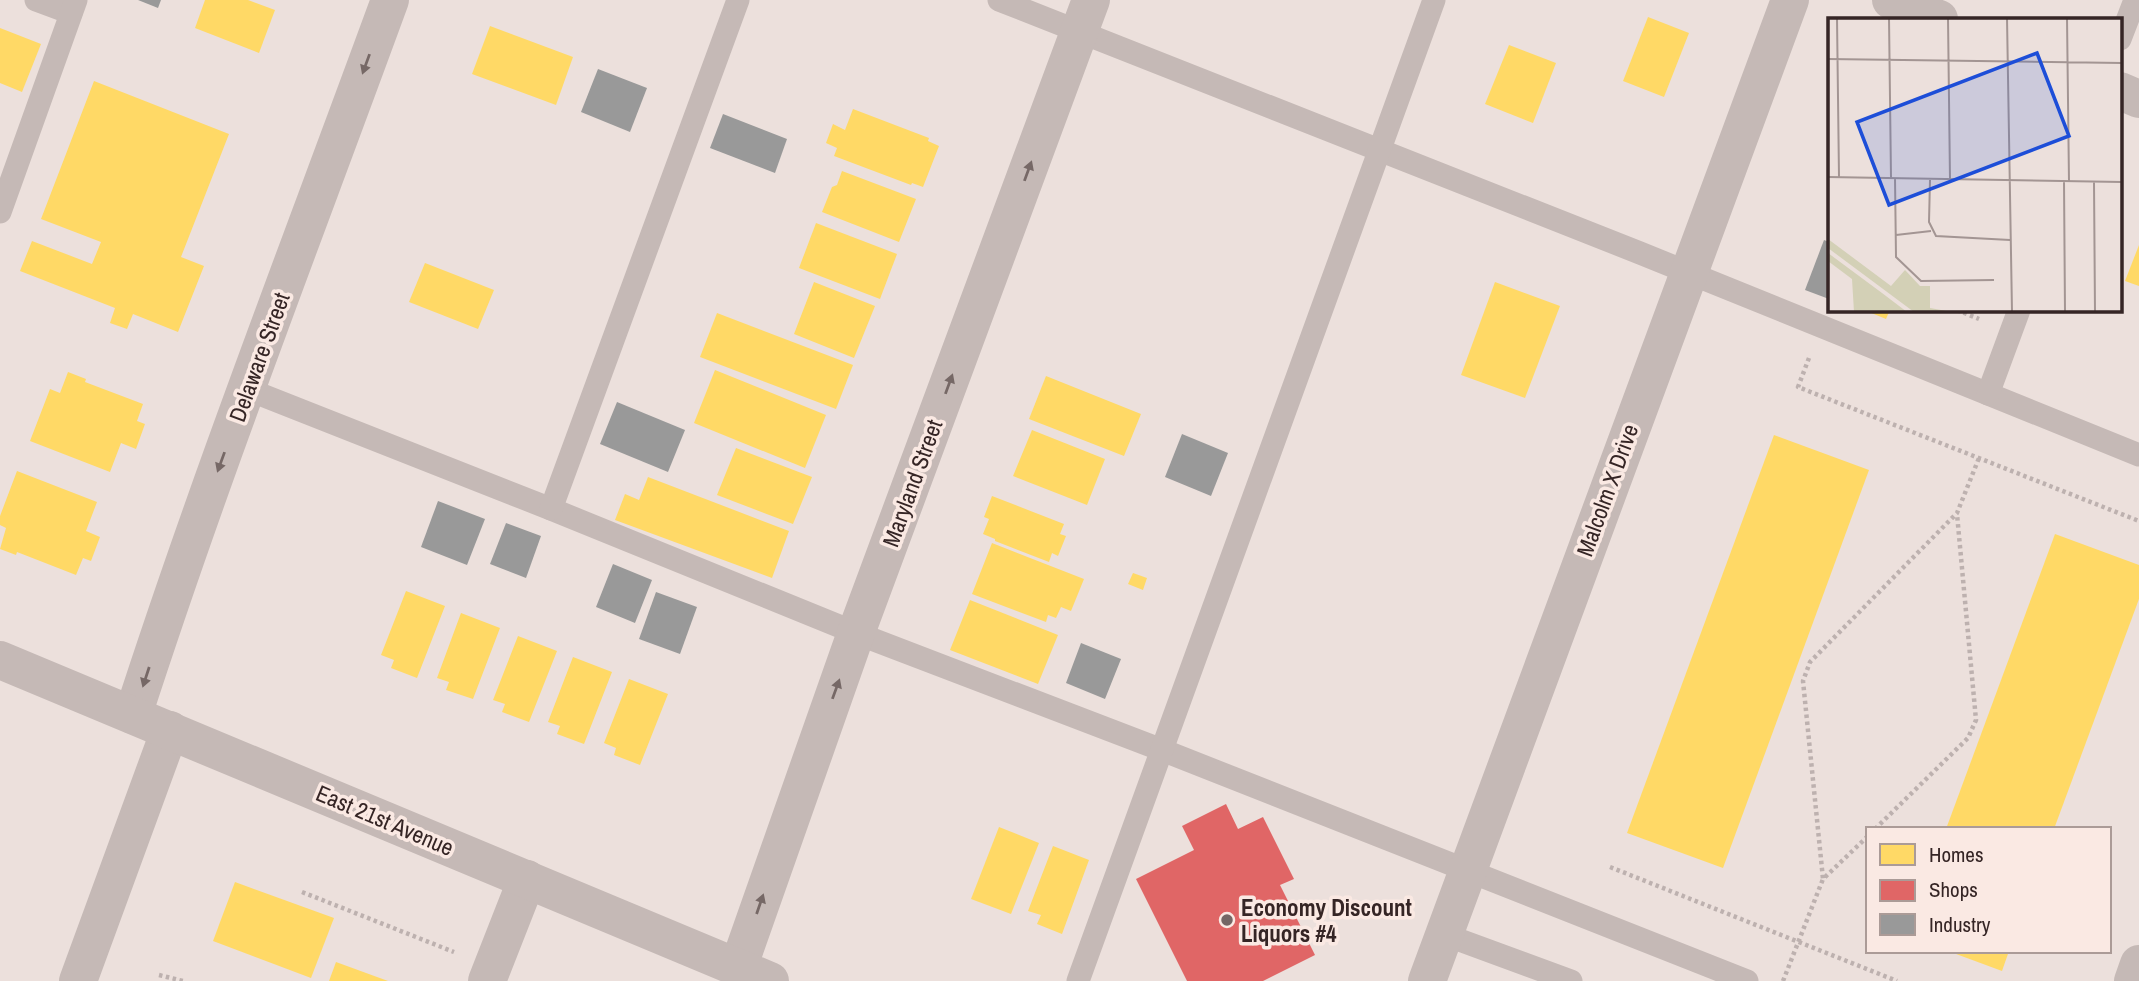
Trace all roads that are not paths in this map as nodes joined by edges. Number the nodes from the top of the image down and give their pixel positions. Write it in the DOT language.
graph roads {
  1 [pos="36,0"];
  2 [pos="390,0"];
  3 [pos="738,0"];
  4 [pos="999,0"];
  5 [pos="1434,0"];
  6 [pos="1790,0"];
  7 [pos="1891,0"];
  8 [pos="2135,0"];
  9 [pos="74,7"];
  10 [pos="1086,16"];
  11 [pos="1936,18"];
  12 [pos="2122,34"];
  13 [pos="2122,92"];
  14 [pos="2139,99"];
  15 [pos="1380,149"];
  16 [pos="0,212"];
  17 [pos="1688,273"];
  18 [pos="2018,312"];
  19 [pos="247,389"];
  20 [pos="1987,394"];
  21 [pos="2139,455"];
  22 [pos="551,509"];
  23 [pos="856,633"];
  24 [pos="0,660"];
  25 [pos="134,715"];
  26 [pos="170,730"];
  27 [pos="1162,750"];
  28 [pos="1466,870"];
  29 [pos="527,879"];
  30 [pos="1443,934"];
  31 [pos="2139,964"];
  32 [pos="1516,972"];
  33 [pos="754,975"];
  34 [pos="1424,979"];
  35 [pos="78,981"];
  36 [pos="487,981"];
  37 [pos="1078,981"];
  38 [pos="1571,981"];
  39 [pos="1747,981"];
  40 [pos="2133,981"];
  1 -- 9 [label="lane"];
  2 -- 19 [label="street, Delaware Street, one-way"];
  3 -- 22 [label="lane"];
  4 -- 10 [label="lane"];
  5 -- 15 [label="lane"];
  6 -- 17 [label="street, Malcolm X Drive"];
  7 -- 11 [label="street"];
  8 -- 12 [label="lane"];
  9 -- 16 [label="lane"];
  10 -- 15 [label="lane"];
  23 -- 10 [label="street, Maryland Street, one-way"];
  13 -- 14 [label="street"];
  15 -- 17 [label="lane"];
  15 -- 27 [label="lane"];
  17 -- 20 [label="lane"];
  17 -- 28 [label="street, Malcolm X Drive"];
  18 -- 20 [label="lane"];
  19 -- 22 [label="lane"];
  19 -- 25 [label="street, Delaware Street, one-way"];
  20 -- 21 [label="lane"];
  22 -- 23 [label="lane"];
  23 -- 27 [label="lane"];
  33 -- 23 [label="street, Maryland Street, one-way"];
  24 -- 25 [label="street, East 21st Avenue"];
  25 -- 26 [label="street, East 21st Avenue"];
  26 -- 29 [label="street, East 21st Avenue"];
  26 -- 35 [label="street"];
  27 -- 28 [label="lane"];
  27 -- 37 [label="lane"];
  28 -- 30 [label="street, Malcolm X Drive"];
  28 -- 39 [label="lane"];
  29 -- 33 [label="street, East 21st Avenue"];
  29 -- 36 [label="street"];
  30 -- 32 [label="lane"];
  30 -- 34 [label="street, Malcolm X Drive"];
  31 -- 40 [label="street"];
  32 -- 38 [label="lane"];
}
